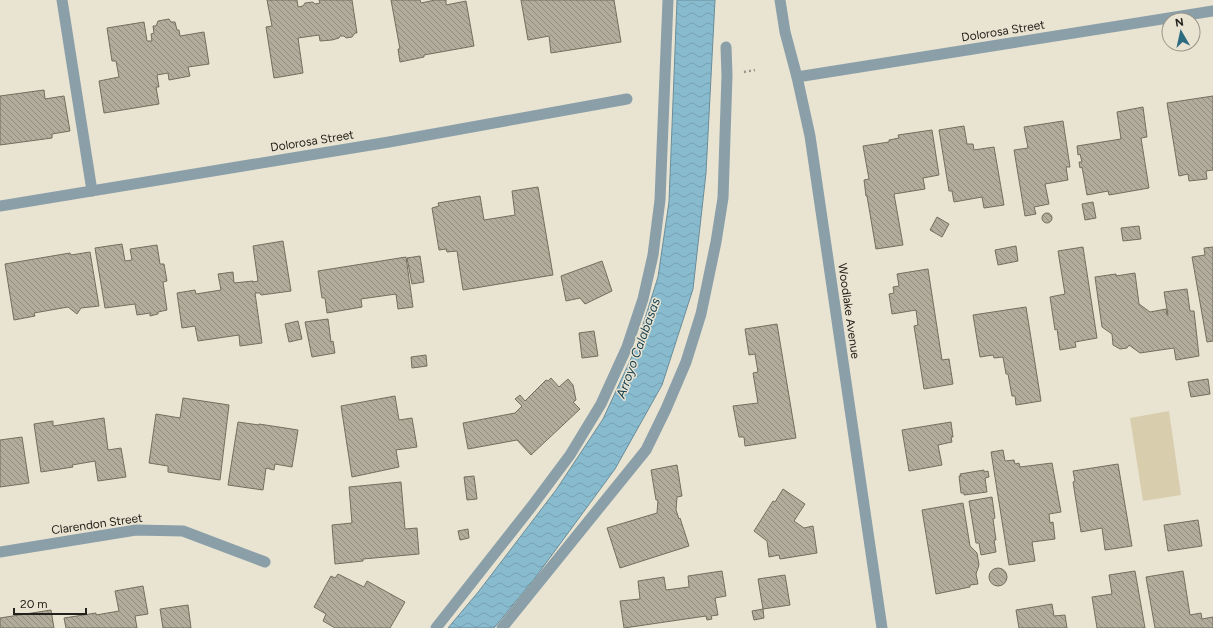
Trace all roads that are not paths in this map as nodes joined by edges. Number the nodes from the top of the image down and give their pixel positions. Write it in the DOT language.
graph roads {
  1 [pos="62,0"];
  2 [pos="668,0"];
  3 [pos="780,0"];
  4 [pos="1213,11"];
  5 [pos="726,47"];
  6 [pos="797,77"];
  7 [pos="627,99"];
  8 [pos="92,191"];
  9 [pos="0,206"];
  10 [pos="0,552"];
  11 [pos="265,562"];
  12 [pos="436,628"];
  13 [pos="502,628"];
  14 [pos="882,628"];
  1 -- 8 [label="street"];
  2 -- 12 [label="street"];
  3 -- 6 [label="street, Woodlake Avenue"];
  4 -- 6 [label="street, Dolorosa Street"];
  5 -- 13 [label="street"];
  6 -- 14 [label="street, Woodlake Avenue"];
  7 -- 8 [label="street, Dolorosa Street"];
  8 -- 9 [label="street, Dolorosa Street"];
  10 -- 11 [label="street, Clarendon Street"];
}
